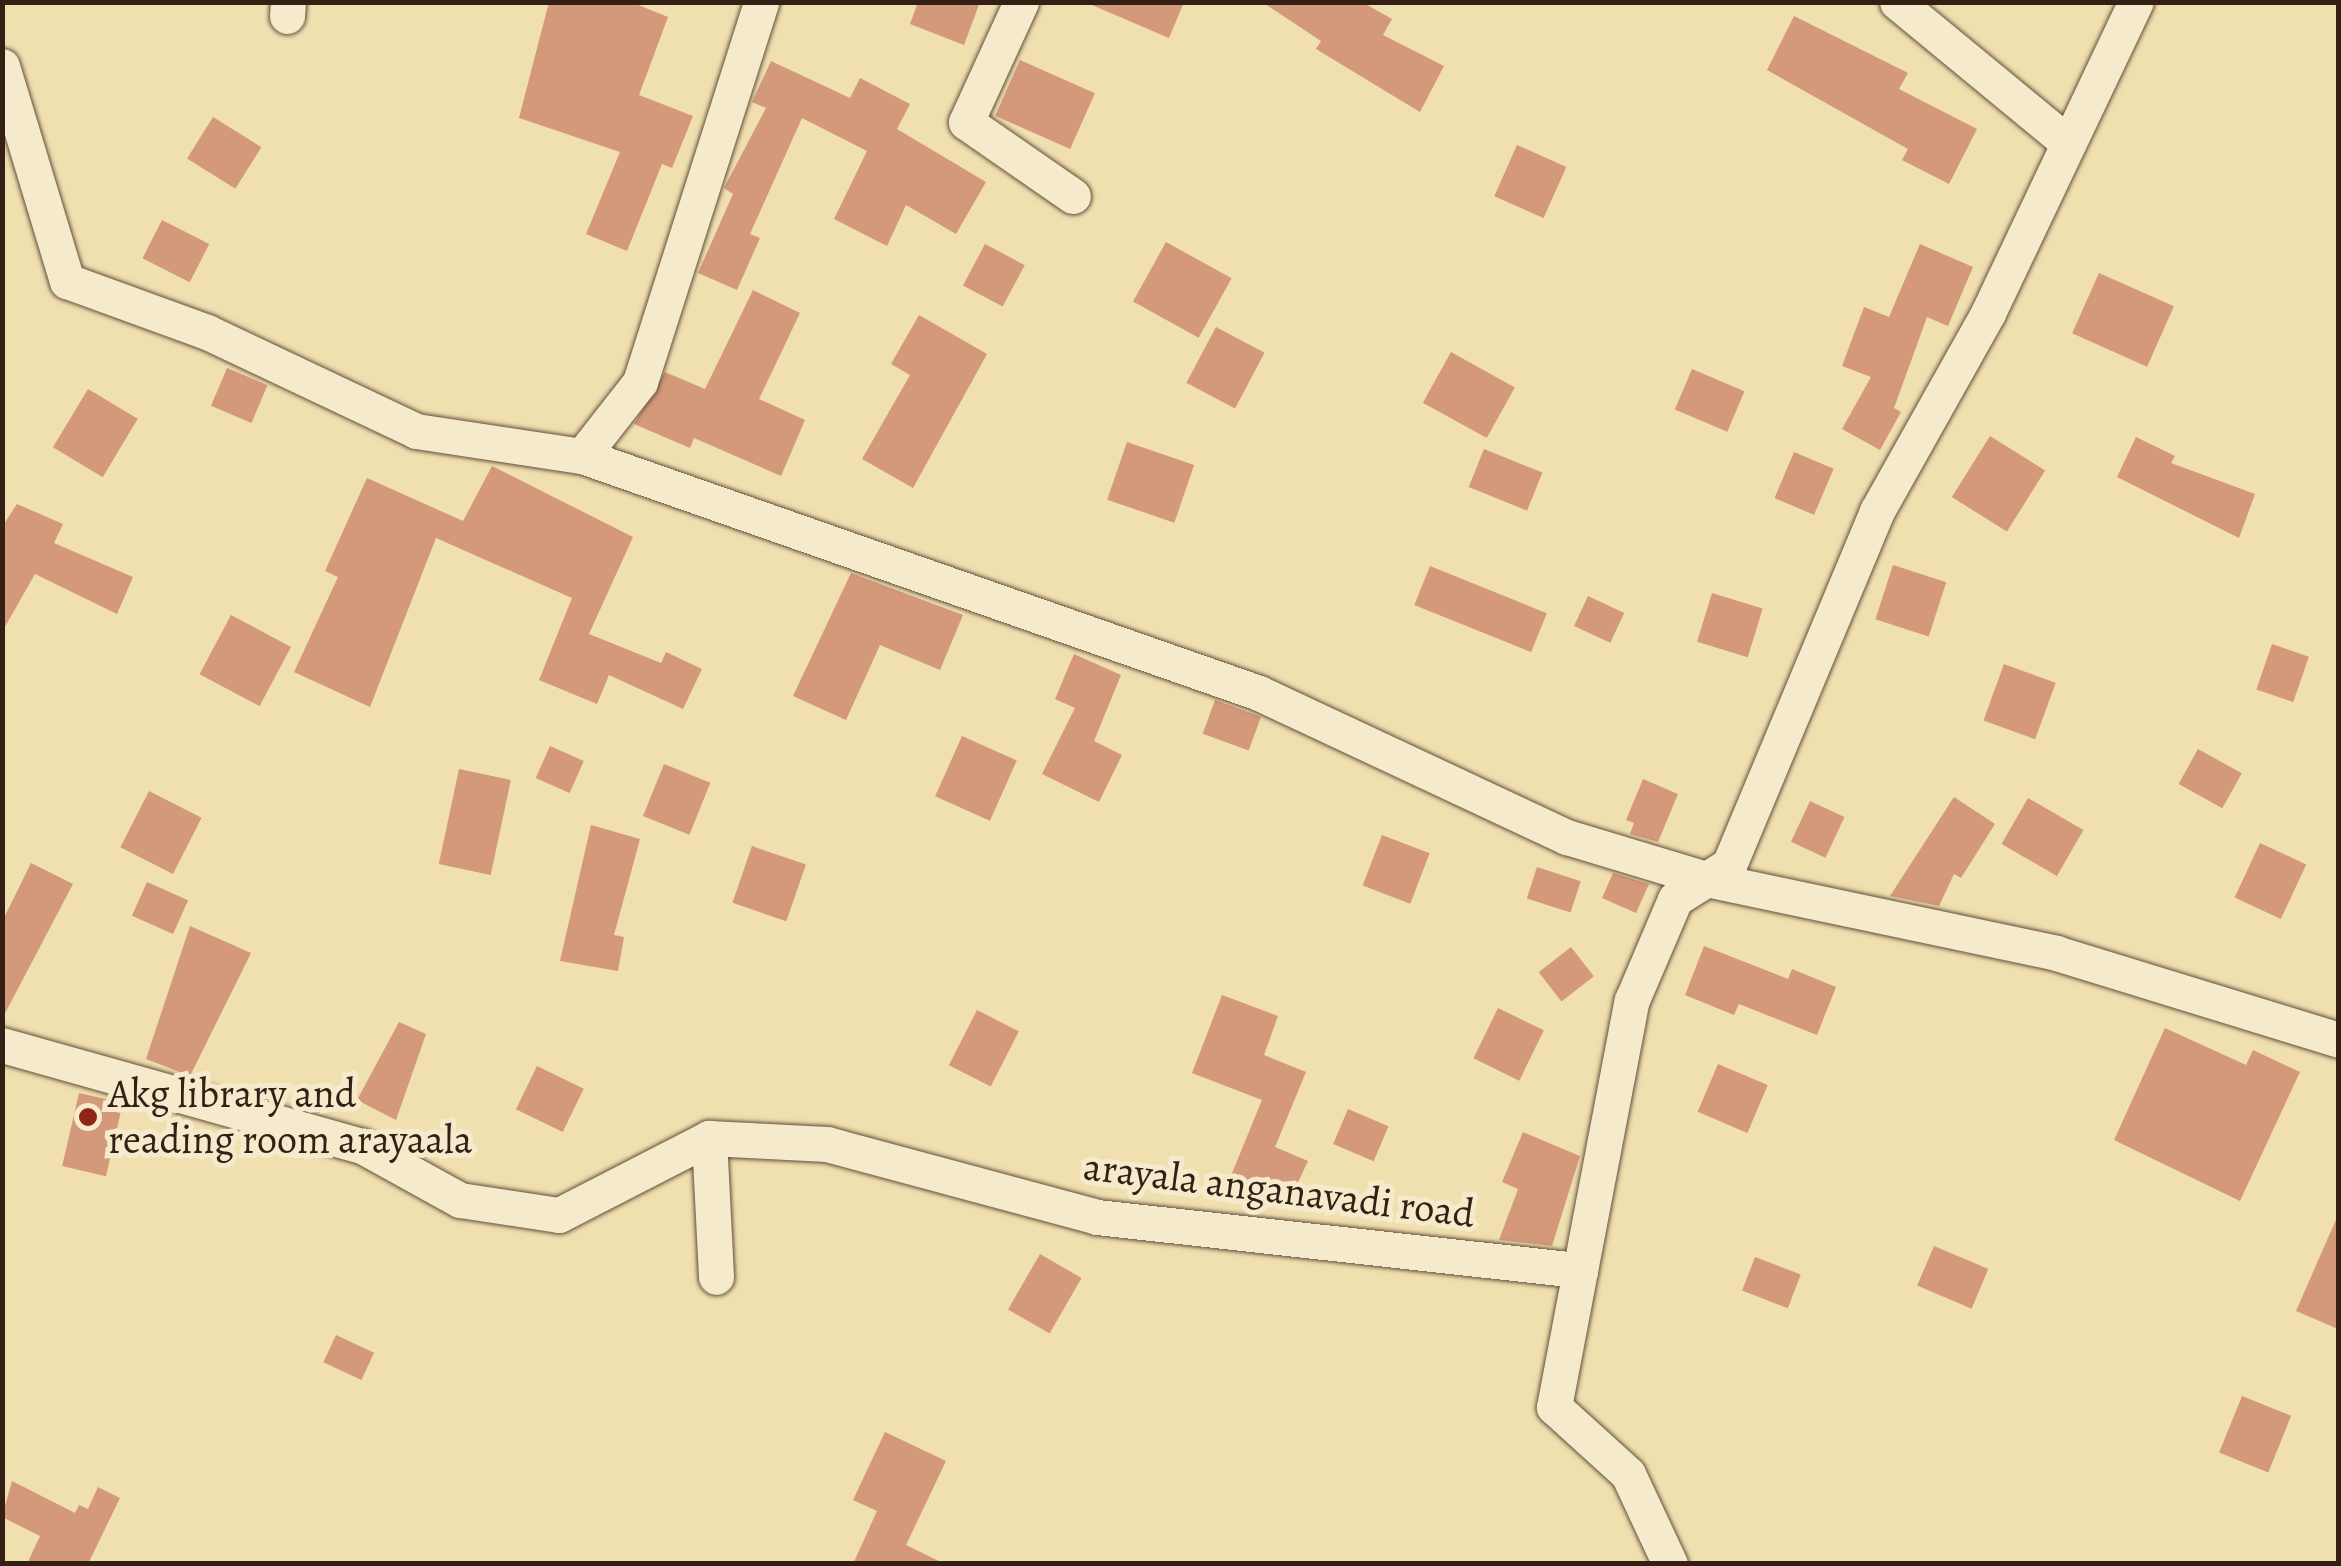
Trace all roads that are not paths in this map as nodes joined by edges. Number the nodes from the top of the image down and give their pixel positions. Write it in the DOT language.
graph roads {
  1 [pos="761,2"];
  2 [pos="1021,2"];
  3 [pos="1897,2"];
  4 [pos="2136,2"];
  5 [pos="2,66"];
  6 [pos="2067,142"];
  7 [pos="1073,196"];
  8 [pos="582,456"];
  9 [pos="1706,880"];
  10 [pos="2338,1040"];
  11 [pos="2,1045"];
  12 [pos="709,1138"];
  13 [pos="1580,1270"];
  14 [pos="716,1277"];
  15 [pos="1670,1564"];
  1 -- 8 [label="street"];
  2 -- 7 [label="street"];
  3 -- 6 [label="street"];
  4 -- 6 [label="street"];
  5 -- 8 [label="street"];
  6 -- 9 [label="street"];
  8 -- 9 [label="street"];
  9 -- 10 [label="street"];
  9 -- 13 [label="street"];
  11 -- 12 [label="street, arayala anganavadi road"];
  12 -- 13 [label="street, arayala anganavadi road"];
  12 -- 14 [label="street"];
  13 -- 15 [label="street"];
}
